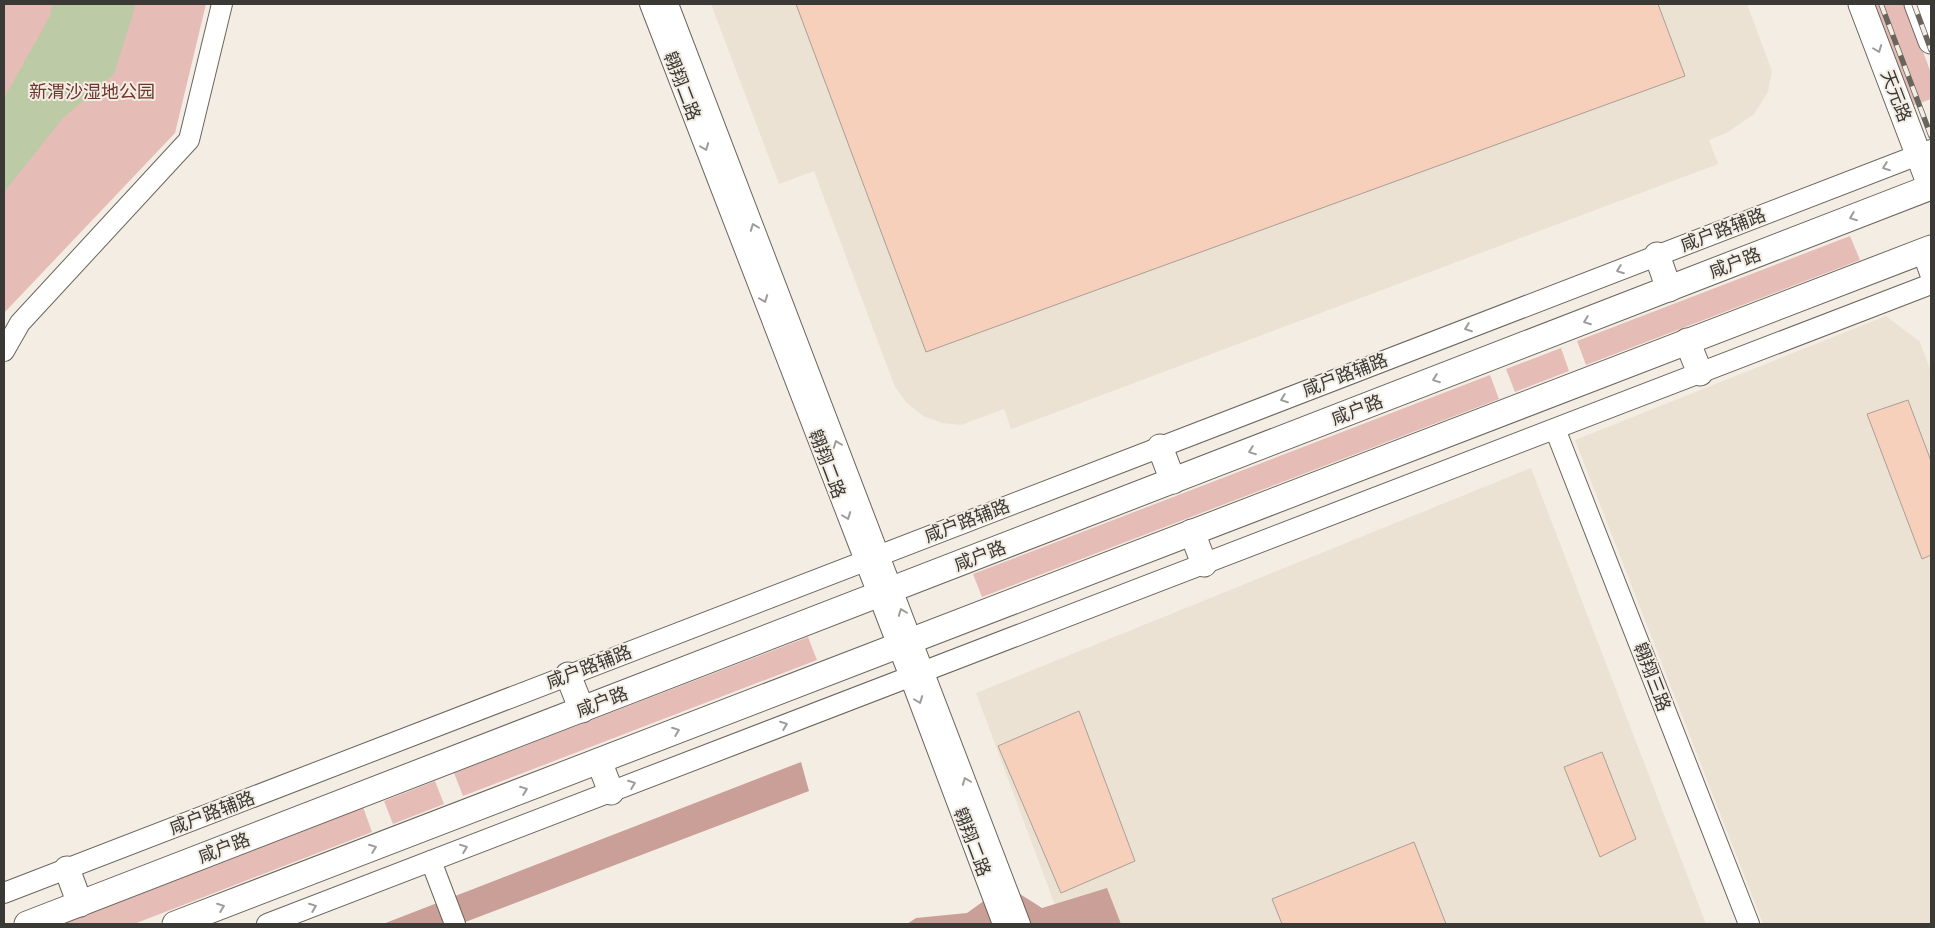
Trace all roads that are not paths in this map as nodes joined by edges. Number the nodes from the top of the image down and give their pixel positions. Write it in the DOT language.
graph roads {
  1 [pos="222,4"];
  2 [pos="650,4"];
  3 [pos="668,4"];
  4 [pos="1860,4"];
  5 [pos="1917,4"];
  6 [pos="1931,41"];
  7 [pos="1925,152"];
  8 [pos="1931,187"];
  9 [pos="1926,249"];
  10 [pos="1657,255"];
  11 [pos="1931,276"];
  12 [pos="1931,284"];
  13 [pos="1669,289"];
  14 [pos="1687,342"];
  15 [pos="4,351"];
  16 [pos="1700,373"];
  17 [pos="1555,429"];
  18 [pos="1160,447"];
  19 [pos="1173,481"];
  20 [pos="1192,532"];
  21 [pos="872,558"];
  22 [pos="1204,564"];
  23 [pos="885,593"];
  24 [pos="905,643"];
  25 [pos="917,674"];
  26 [pos="568,675"];
  27 [pos="582,710"];
  28 [pos="599,761"];
  29 [pos="611,792"];
  30 [pos="431,861"];
  31 [pos="67,869"];
  32 [pos="4,893"];
  33 [pos="80,904"];
  34 [pos="27,924"];
  35 [pos="175,924"];
  36 [pos="267,924"];
  37 [pos="455,924"];
  38 [pos="1003,924"];
  39 [pos="1020,924"];
  40 [pos="1749,924"];
  1 -- 15 [label="street"];
  2 -- 21 [label="street, 翱翔二路, one-way"];
  21 -- 3 [label="street, 翱翔二路, one-way"];
  4 -- 7 [label="main road, 天元路, one-way"];
  5 -- 6 [label="main road"];
  7 -- 8 [label="main road, 天元路"];
  7 -- 10 [label="street, 咸户路辅路, one-way"];
  8 -- 13 [label="main road, 咸户路, one-way"];
  9 -- 11 [label="street"];
  9 -- 14 [label="main road"];
  10 -- 13 [label="main road"];
  10 -- 18 [label="street, 咸户路辅路, one-way"];
  12 -- 16 [label="street"];
  13 -- 19 [label="main road, 咸户路, one-way"];
  14 -- 16 [label="main road"];
  14 -- 20 [label="main road"];
  16 -- 17 [label="street"];
  17 -- 22 [label="street"];
  17 -- 40 [label="street, 翱翔三路"];
  18 -- 19 [label="main road"];
  18 -- 21 [label="street, 咸户路辅路"];
  19 -- 23 [label="main road, 咸户路"];
  20 -- 22 [label="main road"];
  20 -- 24 [label="main road"];
  21 -- 23 [label="street, 翱翔二路"];
  21 -- 26 [label="street, 咸户路辅路"];
  22 -- 25 [label="street"];
  23 -- 24 [label="street, 翱翔二路"];
  23 -- 27 [label="main road, 咸户路"];
  24 -- 25 [label="street, 翱翔二路"];
  28 -- 24 [label="main road, one-way"];
  29 -- 25 [label="street, one-way"];
  25 -- 38 [label="street, 翱翔二路, one-way"];
  39 -- 25 [label="street, 翱翔二路, one-way"];
  26 -- 27 [label="main road"];
  26 -- 31 [label="street, 咸户路辅路"];
  27 -- 33 [label="main road, 咸户路"];
  28 -- 29 [label="main road"];
  35 -- 28 [label="main road, one-way"];
  30 -- 29 [label="street, one-way"];
  36 -- 30 [label="street, one-way"];
  30 -- 37 [label="street"];
  31 -- 32 [label="street, 咸户路辅路"];
  31 -- 33 [label="main road"];
  33 -- 34 [label="main road, 咸户路"];
}
